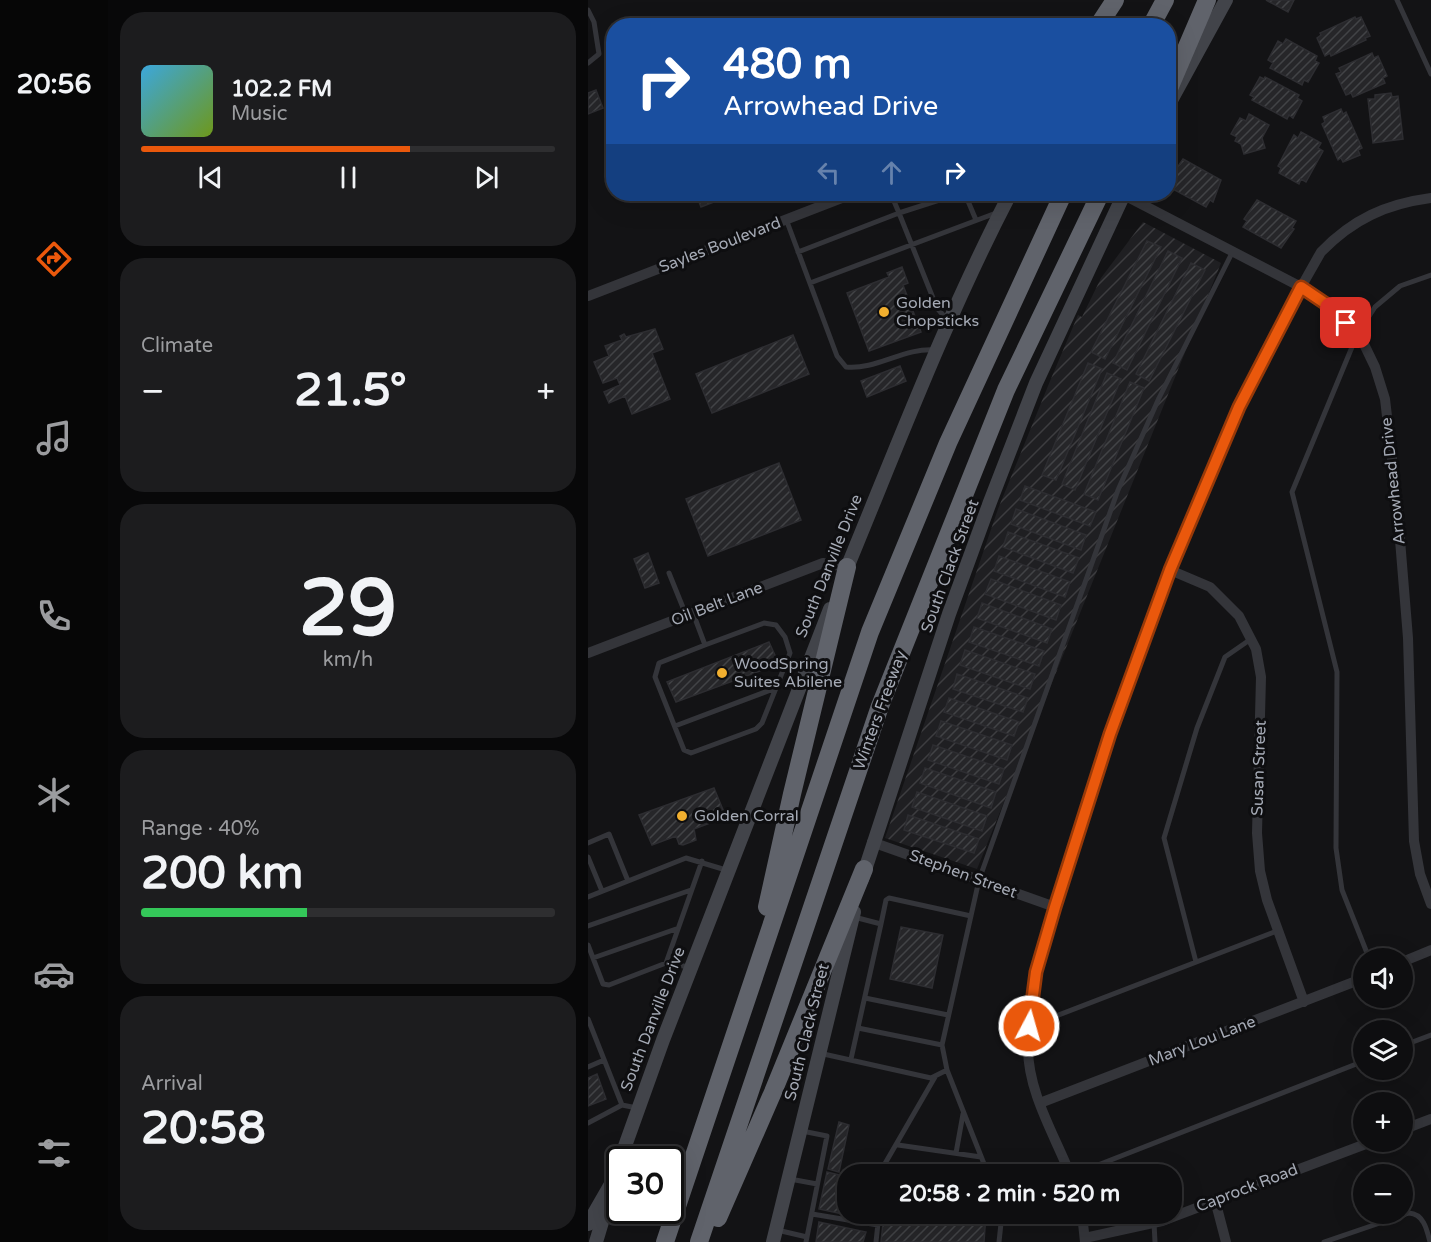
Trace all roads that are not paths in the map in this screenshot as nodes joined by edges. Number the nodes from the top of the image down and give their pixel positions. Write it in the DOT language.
graph roads {
  1 [pos="1113,0"];
  2 [pos="1165,0"];
  3 [pos="1200,0"];
  4 [pos="1207,0"];
  5 [pos="1226,0"];
  6 [pos="1397,0"];
  7 [pos="588,10"];
  8 [pos="1103,18"];
  9 [pos="1155,18"];
  10 [pos="1176,45"];
  11 [pos="588,63"];
  12 [pos="1176,72"];
  13 [pos="1431,74"];
  14 [pos="1176,91"];
  15 [pos="1431,198"];
  16 [pos="834,201"];
  17 [pos="894,201"];
  18 [pos="936,201"];
  19 [pos="968,201"];
  20 [pos="1006,201"];
  21 [pos="1060,201"];
  22 [pos="1097,201"];
  23 [pos="1121,201"];
  24 [pos="1137,201"];
  25 [pos="1000,212"];
  26 [pos="899,213"];
  27 [pos="786,219"];
  28 [pos="976,220"];
  29 [pos="911,245"];
  30 [pos="798,252"];
  31 [pos="1232,252"];
  32 [pos="1431,275"];
  33 [pos="810,283"];
  34 [pos="1301,287"];
  35 [pos="588,296"];
  36 [pos="950,324"];
  37 [pos="1357,335"];
  38 [pos="939,350"];
  39 [pos="847,567"];
  40 [pos="1170,570"];
  41 [pos="669,573"];
  42 [pos="689,614"];
  43 [pos="1251,639"];
  44 [pos="705,645"];
  45 [pos="588,653"];
  46 [pos="776,688"];
  47 [pos="675,726"];
  48 [pos="872,842"];
  49 [pos="588,843"];
  50 [pos="588,857"];
  51 [pos="702,861"];
  52 [pos="864,869"];
  53 [pos="728,871"];
  54 [pos="628,880"];
  55 [pos="979,880"];
  56 [pos="691,890"];
  57 [pos="602,891"];
  58 [pos="588,897"];
  59 [pos="1431,904"];
  60 [pos="1055,907"];
  61 [pos="970,916"];
  62 [pos="852,917"];
  63 [pos="881,924"];
  64 [pos="588,926"];
  65 [pos="676,928"];
  66 [pos="1277,931"];
  67 [pos="588,945"];
  68 [pos="1365,948"];
  69 [pos="1431,950"];
  70 [pos="1413,957"];
  71 [pos="593,958"];
  72 [pos="1196,962"];
  73 [pos="666,963"];
  74 [pos="691,967"];
  75 [pos="1353,982"];
  76 [pos="747,997"];
  77 [pos="865,998"];
  78 [pos="1304,1002"];
  79 [pos="948,1015"];
  80 [pos="588,1019"];
  81 [pos="1029,1026"];
  82 [pos="858,1028"];
  83 [pos="1431,1035"];
  84 [pos="1413,1042"];
  85 [pos="942,1045"];
  86 [pos="819,1053"];
  87 [pos="851,1059"];
  88 [pos="604,1060"];
  89 [pos="1353,1065"];
  90 [pos="588,1066"];
  91 [pos="947,1070"];
  92 [pos="934,1077"];
  93 [pos="1040,1103"];
  94 [pos="622,1105"];
  95 [pos="637,1108"];
  96 [pos="964,1112"];
  97 [pos="1431,1119"];
  98 [pos="588,1123"];
  99 [pos="1413,1126"];
  100 [pos="800,1131"];
  101 [pos="898,1145"];
  102 [pos="625,1146"];
  103 [pos="1353,1149"];
  104 [pos="956,1153"];
  105 [pos="981,1157"];
  106 [pos="885,1164"];
  107 [pos="984,1164"];
  108 [pos="1066,1164"];
  109 [pos="1101,1164"];
  110 [pos="788,1178"];
  111 [pos="817,1184"];
  112 [pos="606,1193"];
  113 [pos="1215,1200"];
  114 [pos="606,1208"];
  115 [pos="1182,1212"];
  116 [pos="812,1214"];
  117 [pos="588,1224"];
  118 [pos="1001,1224"];
  119 [pos="1083,1224"];
  120 [pos="1150,1224"];
  121 [pos="1154,1224"];
  122 [pos="878,1225"];
  123 [pos="774,1236"];
  124 [pos="807,1240"];
  125 [pos="1085,1240"];
  126 [pos="596,1242"];
  127 [pos="665,1242"];
  128 [pos="699,1242"];
  129 [pos="708,1242"];
  130 [pos="876,1242"];
  131 [pos="999,1242"];
  132 [pos="1155,1242"];
  133 [pos="1226,1242"];
  134 [pos="1324,1242"];
  135 [pos="1430,1242"];
  1 -- 8 [label="highway"];
  2 -- 9 [label="highway"];
  3 -- 10 [label="highway"];
  4 -- 12 [label="highway"];
  5 -- 14 [label="main road"];
  6 -- 13 [label="lane"];
  7 -- 11 [label="lane"];
  15 -- 34 [label="street"];
  16 -- 27 [label="street, Sayles Boulevard"];
  17 -- 26 [label="lane"];
  18 -- 26 [label="lane"];
  19 -- 28 [label="lane"];
  20 -- 25 [label="main road, South Danville Drive"];
  21 -- 76 [label="highway, Winters Freeway"];
  22 -- 128 [label="highway, Winters Freeway"];
  23 -- 48 [label="main road, South Clack Street"];
  24 -- 31 [label="street, Arrowhead Drive"];
  25 -- 28 [label="lane"];
  25 -- 36 [label="main road, South Danville Drive"];
  26 -- 29 [label="lane"];
  26 -- 30 [label="lane"];
  27 -- 30 [label="lane"];
  27 -- 35 [label="street, Sayles Boulevard"];
  28 -- 29 [label="lane"];
  29 -- 33 [label="lane"];
  29 -- 36 [label="lane"];
  30 -- 33 [label="lane"];
  31 -- 34 [label="street, Arrowhead Drive"];
  31 -- 55 [label="lane"];
  32 -- 37 [label="lane"];
  33 -- 38 [label="lane"];
  34 -- 37 [label="street, Arrowhead Drive"];
  34 -- 40 [label="street"];
  36 -- 38 [label="main road, South Danville Drive"];
  37 -- 59 [label="street, Arrowhead Drive"];
  37 -- 68 [label="lane"];
  38 -- 39 [label="main road, South Danville Drive"];
  39 -- 42 [label="street, Oil Belt Lane"];
  39 -- 53 [label="main road, South Danville Drive"];
  39 -- 76 [label="highway"];
  40 -- 43 [label="street, Susan Street"];
  40 -- 60 [label="street"];
  41 -- 42 [label="lane"];
  42 -- 44 [label="lane"];
  42 -- 45 [label="street, Oil Belt Lane"];
  43 -- 66 [label="street, Susan Street"];
  43 -- 72 [label="lane"];
  44 -- 46 [label="lane"];
  44 -- 47 [label="lane"];
  46 -- 47 [label="lane"];
  46 -- 47 [label="lane"];
  48 -- 52 [label="main road, South Clack Street"];
  48 -- 55 [label="street, Stephen Street"];
  49 -- 54 [label="lane"];
  50 -- 57 [label="lane"];
  51 -- 53 [label="lane"];
  51 -- 54 [label="lane"];
  51 -- 56 [label="lane"];
  52 -- 62 [label="main road, South Clack Street"];
  52 -- 129 [label="highway"];
  53 -- 74 [label="main road, South Danville Drive"];
  54 -- 57 [label="lane"];
  55 -- 60 [label="street, Stephen Street"];
  55 -- 61 [label="lane"];
  56 -- 64 [label="lane"];
  56 -- 65 [label="lane"];
  57 -- 58 [label="lane"];
  60 -- 81 [label="street"];
  61 -- 63 [label="lane"];
  61 -- 79 [label="lane"];
  62 -- 63 [label="lane"];
  62 -- 86 [label="main road, South Clack Street"];
  63 -- 77 [label="lane"];
  65 -- 71 [label="lane"];
  65 -- 73 [label="lane"];
  66 -- 72 [label="lane"];
  66 -- 78 [label="street, Susan Street"];
  67 -- 71 [label="lane"];
  69 -- 70 [label="street"];
  71 -- 73 [label="lane"];
  72 -- 81 [label="lane"];
  73 -- 74 [label="lane"];
  74 -- 95 [label="main road, South Danville Drive"];
  75 -- 78 [label="street, Mary Lou Lane"];
  76 -- 127 [label="highway, Winters Freeway"];
  77 -- 79 [label="lane"];
  77 -- 82 [label="lane"];
  78 -- 93 [label="street, Mary Lou Lane"];
  79 -- 85 [label="lane"];
  80 -- 88 [label="lane"];
  81 -- 93 [label="street"];
  82 -- 85 [label="lane"];
  82 -- 87 [label="lane"];
  83 -- 84 [label="lane"];
  85 -- 91 [label="lane"];
  86 -- 87 [label="lane"];
  86 -- 100 [label="main road, South Clack Street"];
  87 -- 92 [label="lane"];
  88 -- 90 [label="lane"];
  88 -- 94 [label="lane"];
  89 -- 109 [label="lane"];
  91 -- 92 [label="lane"];
  91 -- 96 [label="lane"];
  92 -- 101 [label="lane"];
  93 -- 108 [label="street"];
  94 -- 95 [label="lane"];
  94 -- 98 [label="lane"];
  95 -- 102 [label="main road, South Danville Drive"];
  96 -- 104 [label="lane"];
  96 -- 105 [label="lane"];
  97 -- 99 [label="street"];
  100 -- 110 [label="main road, South Clack Street"];
  100 -- 111 [label="lane"];
  101 -- 104 [label="lane"];
  101 -- 106 [label="lane"];
  103 -- 113 [label="street, Caprock Road"];
  104 -- 105 [label="lane"];
  105 -- 107 [label="lane"];
  110 -- 111 [label="lane"];
  110 -- 123 [label="main road, South Clack Street"];
  111 -- 116 [label="lane"];
  112 -- 117 [label="main road, South Danville Drive"];
  113 -- 115 [label="street, Caprock Road"];
  113 -- 133 [label="street"];
  114 -- 126 [label="main road"];
  116 -- 122 [label="lane"];
  116 -- 124 [label="lane"];
  118 -- 131 [label="lane"];
  119 -- 125 [label="street"];
  120 -- 125 [label="street, Caprock Road"];
  121 -- 132 [label="lane"];
  122 -- 130 [label="lane"];
  123 -- 124 [label="lane"];
  134 -- 135 [label="lane"];
}
